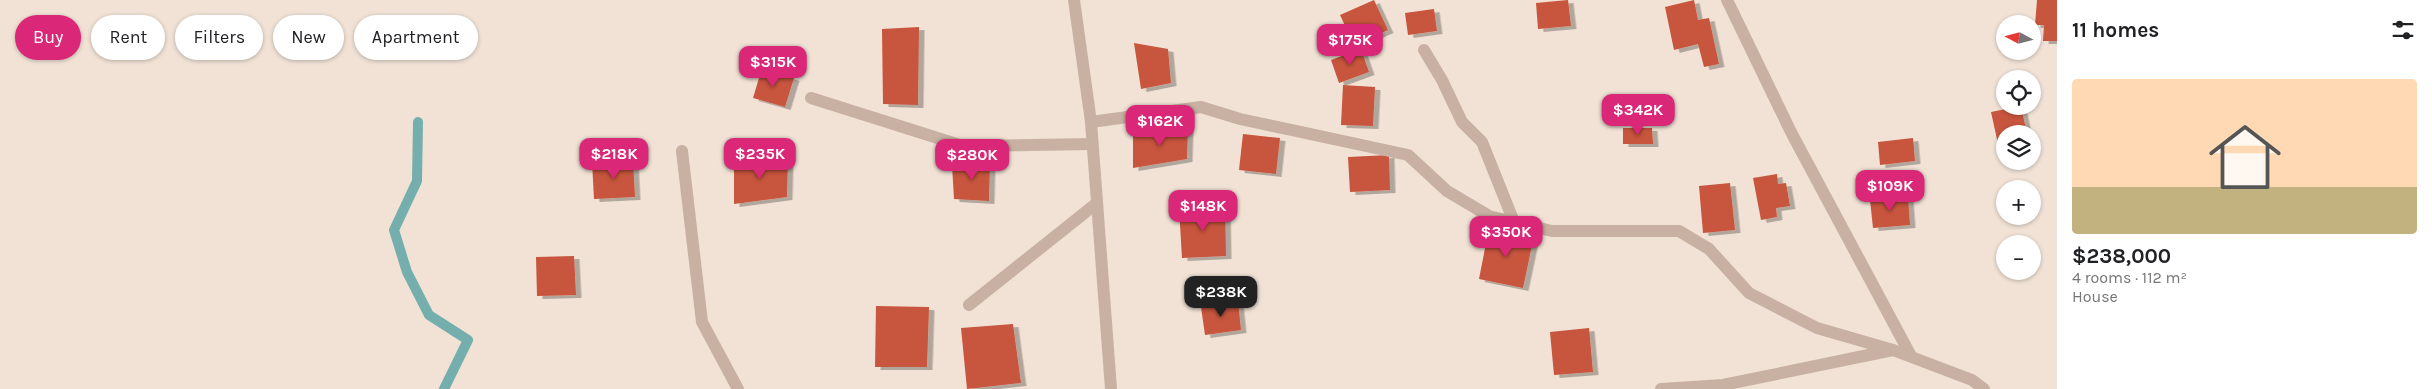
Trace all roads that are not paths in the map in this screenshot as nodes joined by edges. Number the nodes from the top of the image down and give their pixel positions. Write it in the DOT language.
graph roads {
  1 [pos="1074,0"];
  2 [pos="1727,0"];
  3 [pos="1424,50"];
  4 [pos="811,98"];
  5 [pos="1091,122"];
  6 [pos="1092,144"];
  7 [pos="682,151"];
  8 [pos="1097,203"];
  9 [pos="1514,222"];
  10 [pos="969,305"];
  11 [pos="1894,350"];
  12 [pos="1911,356"];
  13 [pos="738,389"];
  14 [pos="1111,389"];
  15 [pos="1661,389"];
  16 [pos="1984,389"];
  1 -- 5 [label="street"];
  2 -- 12 [label="street"];
  3 -- 9 [label="street"];
  4 -- 6 [label="street"];
  5 -- 6 [label="street"];
  5 -- 9 [label="street"];
  6 -- 8 [label="street"];
  7 -- 13 [label="street"];
  8 -- 10 [label="street"];
  8 -- 14 [label="street"];
  9 -- 11 [label="street"];
  11 -- 12 [label="street"];
  11 -- 15 [label="street"];
  12 -- 16 [label="street"];
}
